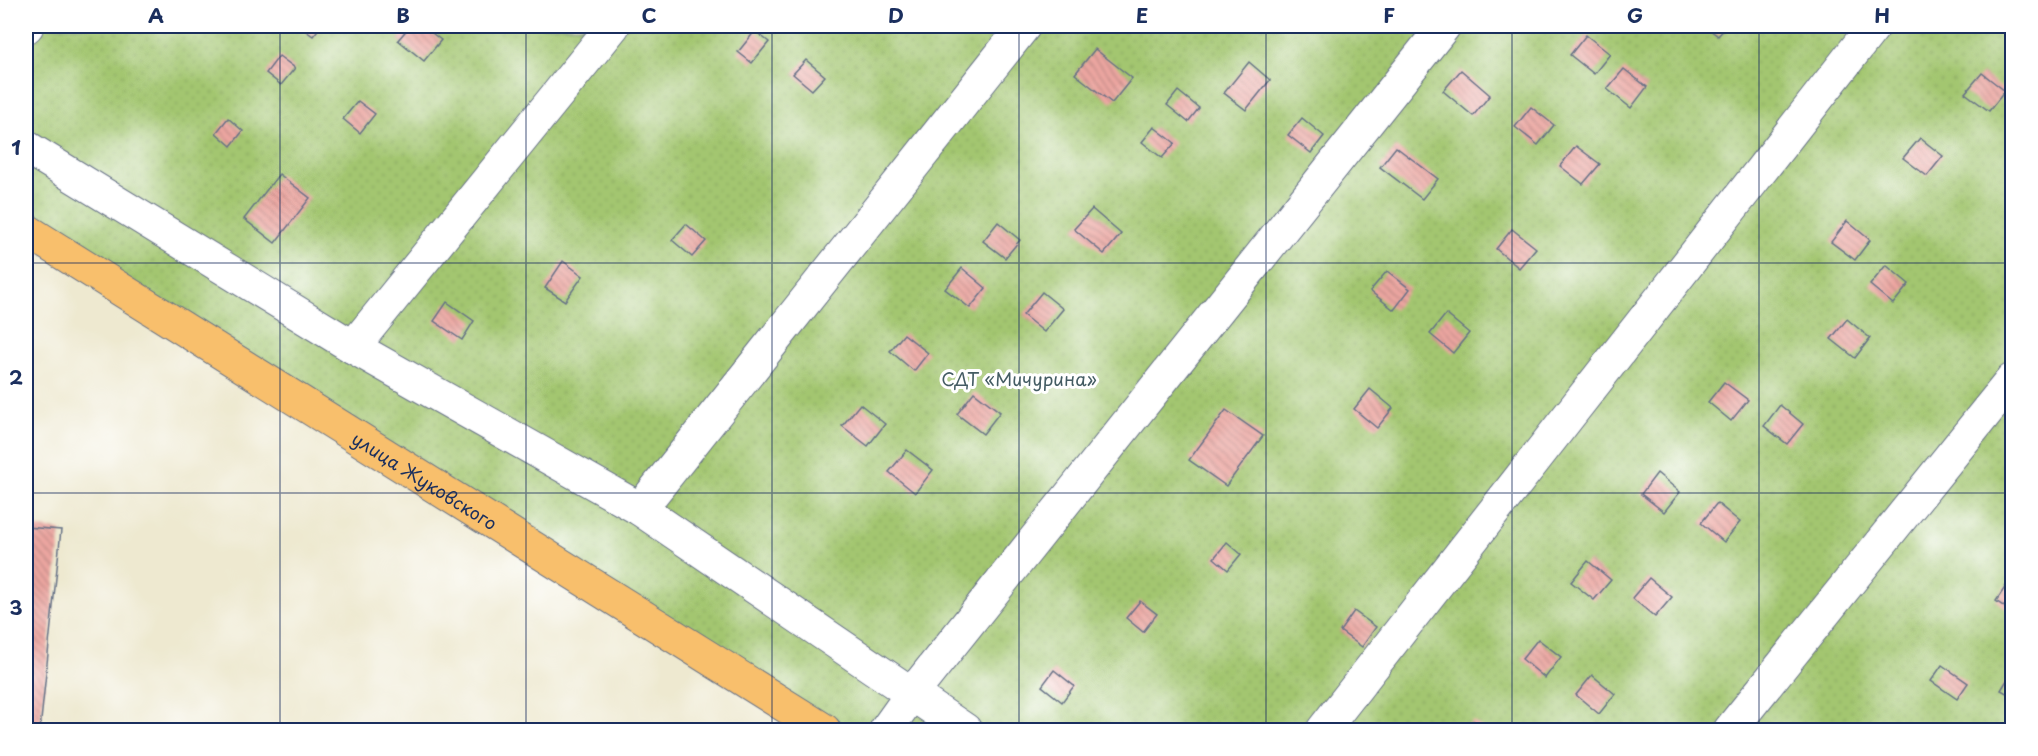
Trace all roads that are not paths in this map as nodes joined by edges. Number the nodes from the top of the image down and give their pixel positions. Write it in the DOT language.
graph roads {
  1 [pos="613,26"];
  2 [pos="1024,26"];
  3 [pos="1444,26"];
  4 [pos="1874,26"];
  5 [pos="26,147"];
  6 [pos="26,230"];
  7 [pos="353,347"];
  8 [pos="2013,380"];
  9 [pos="640,509"];
  10 [pos="911,695"];
  11 [pos="824,730"];
  12 [pos="886,730"];
  13 [pos="965,730"];
  14 [pos="1323,730"];
  15 [pos="1730,730"];
  1 -- 7 [label="lane"];
  2 -- 9 [label="lane"];
  3 -- 10 [label="lane"];
  4 -- 14 [label="lane"];
  5 -- 7 [label="lane"];
  6 -- 11 [label="main road, улица Жуковского"];
  7 -- 9 [label="lane"];
  8 -- 15 [label="lane"];
  9 -- 10 [label="lane"];
  10 -- 12 [label="lane"];
  10 -- 13 [label="lane"];
}
